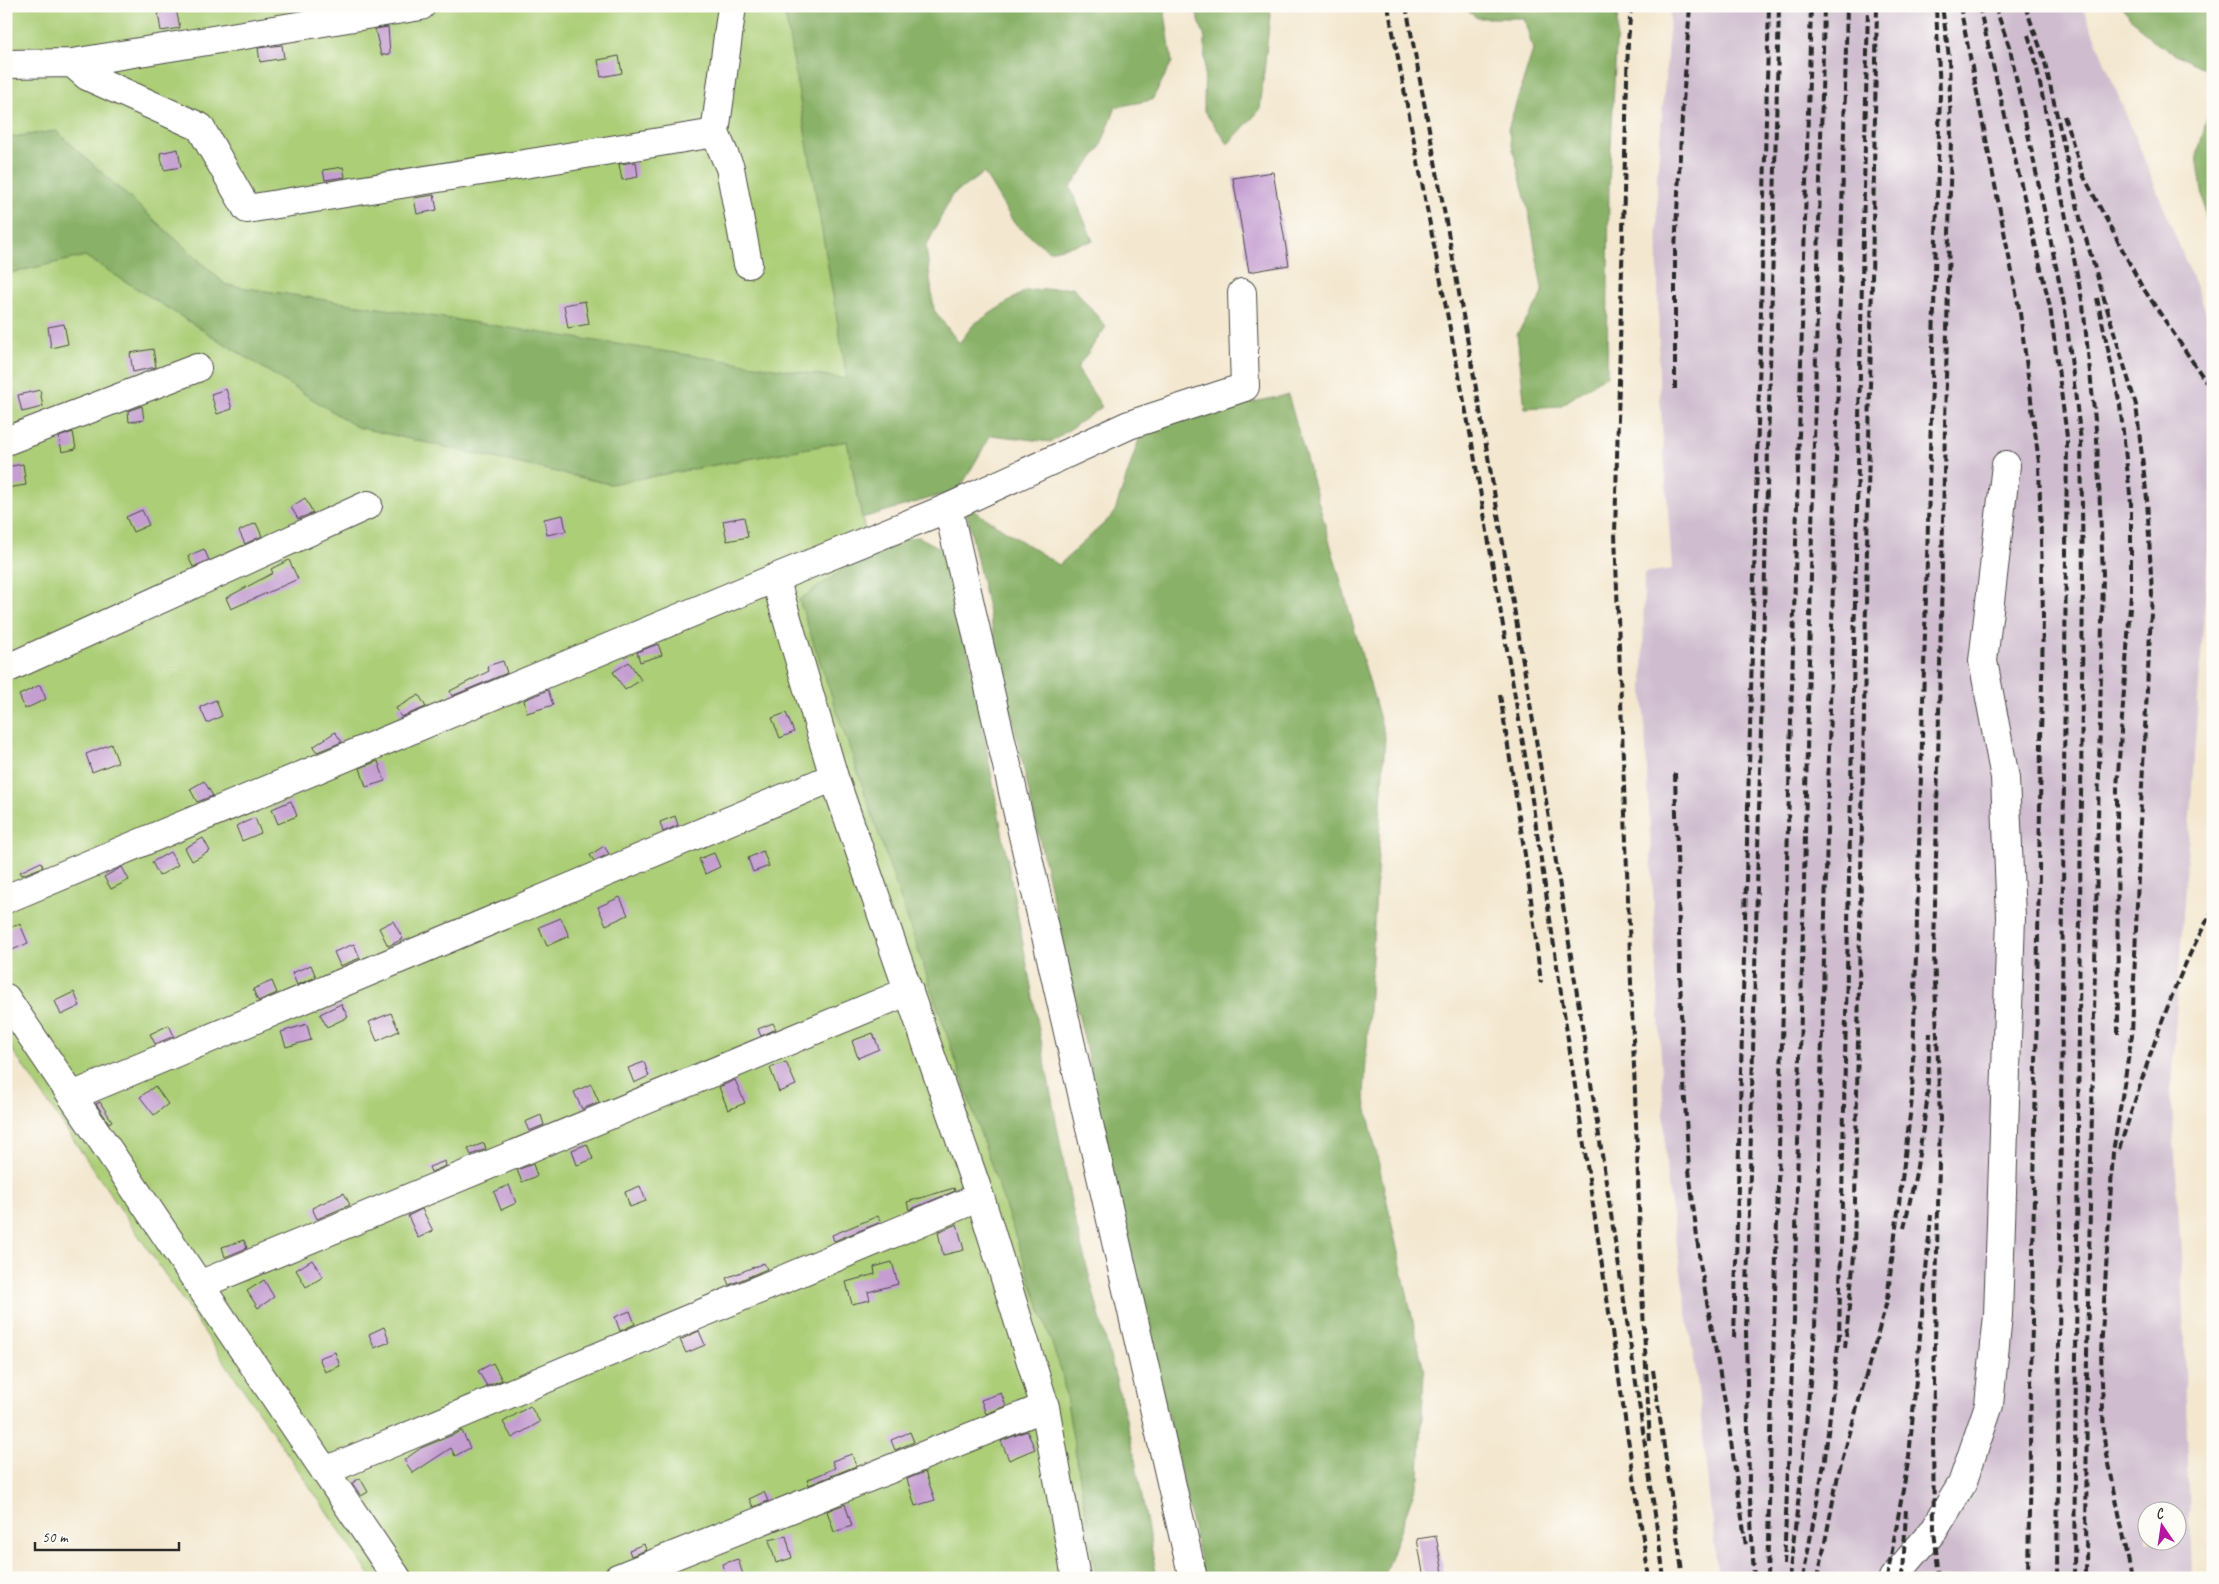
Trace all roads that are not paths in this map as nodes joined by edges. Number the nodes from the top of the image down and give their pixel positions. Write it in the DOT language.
graph roads {
  1 [pos="421,6"];
  2 [pos="732,6"];
  3 [pos="72,63"];
  4 [pos="6,64"];
  5 [pos="715,133"];
  6 [pos="748,264"];
  7 [pos="1242,293"];
  8 [pos="197,368"];
  9 [pos="6,441"];
  10 [pos="2006,465"];
  11 [pos="368,505"];
  12 [pos="948,508"];
  13 [pos="774,578"];
  14 [pos="6,669"];
  15 [pos="834,777"];
  16 [pos="6,899"];
  17 [pos="908,991"];
  18 [pos="6,998"];
  19 [pos="72,1096"];
  20 [pos="980,1197"];
  21 [pos="200,1285"];
  22 [pos="1045,1407"];
  23 [pos="325,1471"];
  24 [pos="397,1578"];
  25 [pos="618,1578"];
  26 [pos="1076,1578"];
  27 [pos="1193,1578"];
  28 [pos="1893,1578"];
  1 -- 3 [label="street"];
  2 -- 5 [label="street"];
  3 -- 4 [label="street"];
  3 -- 5 [label="street"];
  5 -- 6 [label="street"];
  7 -- 12 [label="street"];
  8 -- 9 [label="street"];
  10 -- 28 [label="street"];
  11 -- 14 [label="street"];
  12 -- 13 [label="street"];
  12 -- 27 [label="street"];
  13 -- 15 [label="street"];
  13 -- 16 [label="street"];
  15 -- 17 [label="street"];
  15 -- 19 [label="street"];
  17 -- 20 [label="street"];
  17 -- 21 [label="street"];
  18 -- 19 [label="street"];
  19 -- 21 [label="street"];
  20 -- 22 [label="street"];
  20 -- 23 [label="street"];
  21 -- 23 [label="street"];
  22 -- 25 [label="street"];
  22 -- 26 [label="street"];
  23 -- 24 [label="street"];
}
